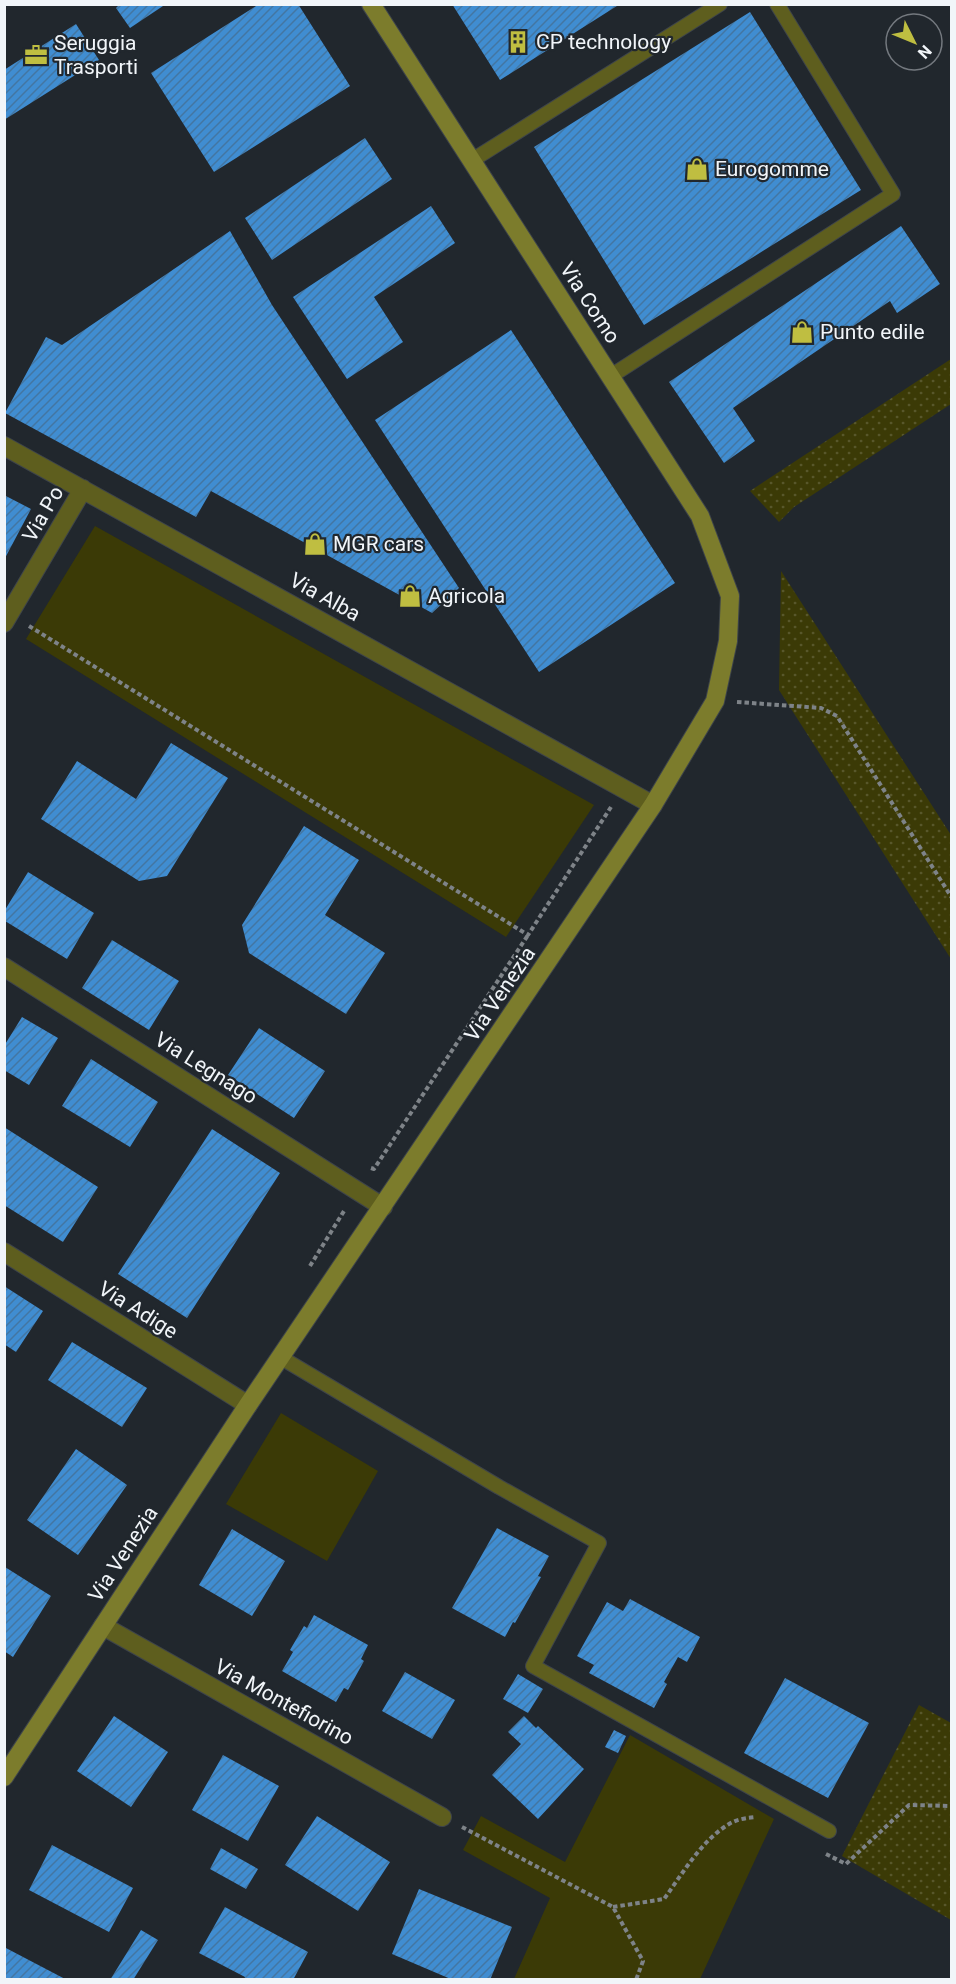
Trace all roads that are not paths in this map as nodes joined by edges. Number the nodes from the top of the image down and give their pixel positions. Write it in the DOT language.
graph roads {
  1 [pos="371,4"];
  2 [pos="720,4"];
  3 [pos="777,4"];
  4 [pos="471,161"];
  5 [pos="611,376"];
  6 [pos="4,446"];
  7 [pos="84,489"];
  8 [pos="7,619"];
  9 [pos="728,641"];
  10 [pos="653,805"];
  11 [pos="4,967"];
  12 [pos="383,1207"];
  13 [pos="4,1252"];
  14 [pos="280,1357"];
  15 [pos="248,1405"];
  16 [pos="103,1626"];
  17 [pos="4,1777"];
  18 [pos="442,1816"];
  19 [pos="829,1831"];
  1 -- 4 [label="street, Via Como"];
  2 -- 4 [label="lane"];
  3 -- 5 [label="lane"];
  4 -- 5 [label="street, Via Como"];
  5 -- 9 [label="street, Via Como"];
  6 -- 7 [label="street, Via Alba"];
  7 -- 8 [label="street, Via Po"];
  7 -- 10 [label="street, Via Alba"];
  9 -- 10 [label="street, Via Venezia"];
  10 -- 12 [label="street, Via Venezia"];
  11 -- 12 [label="street, Via Legnago"];
  12 -- 14 [label="street, Via Venezia"];
  13 -- 15 [label="street, Via Adige"];
  14 -- 15 [label="street, Via Venezia"];
  14 -- 19 [label="lane"];
  15 -- 16 [label="street, Via Venezia"];
  16 -- 17 [label="street, Via Venezia"];
  16 -- 18 [label="street, Via Montefiorino"];
}
